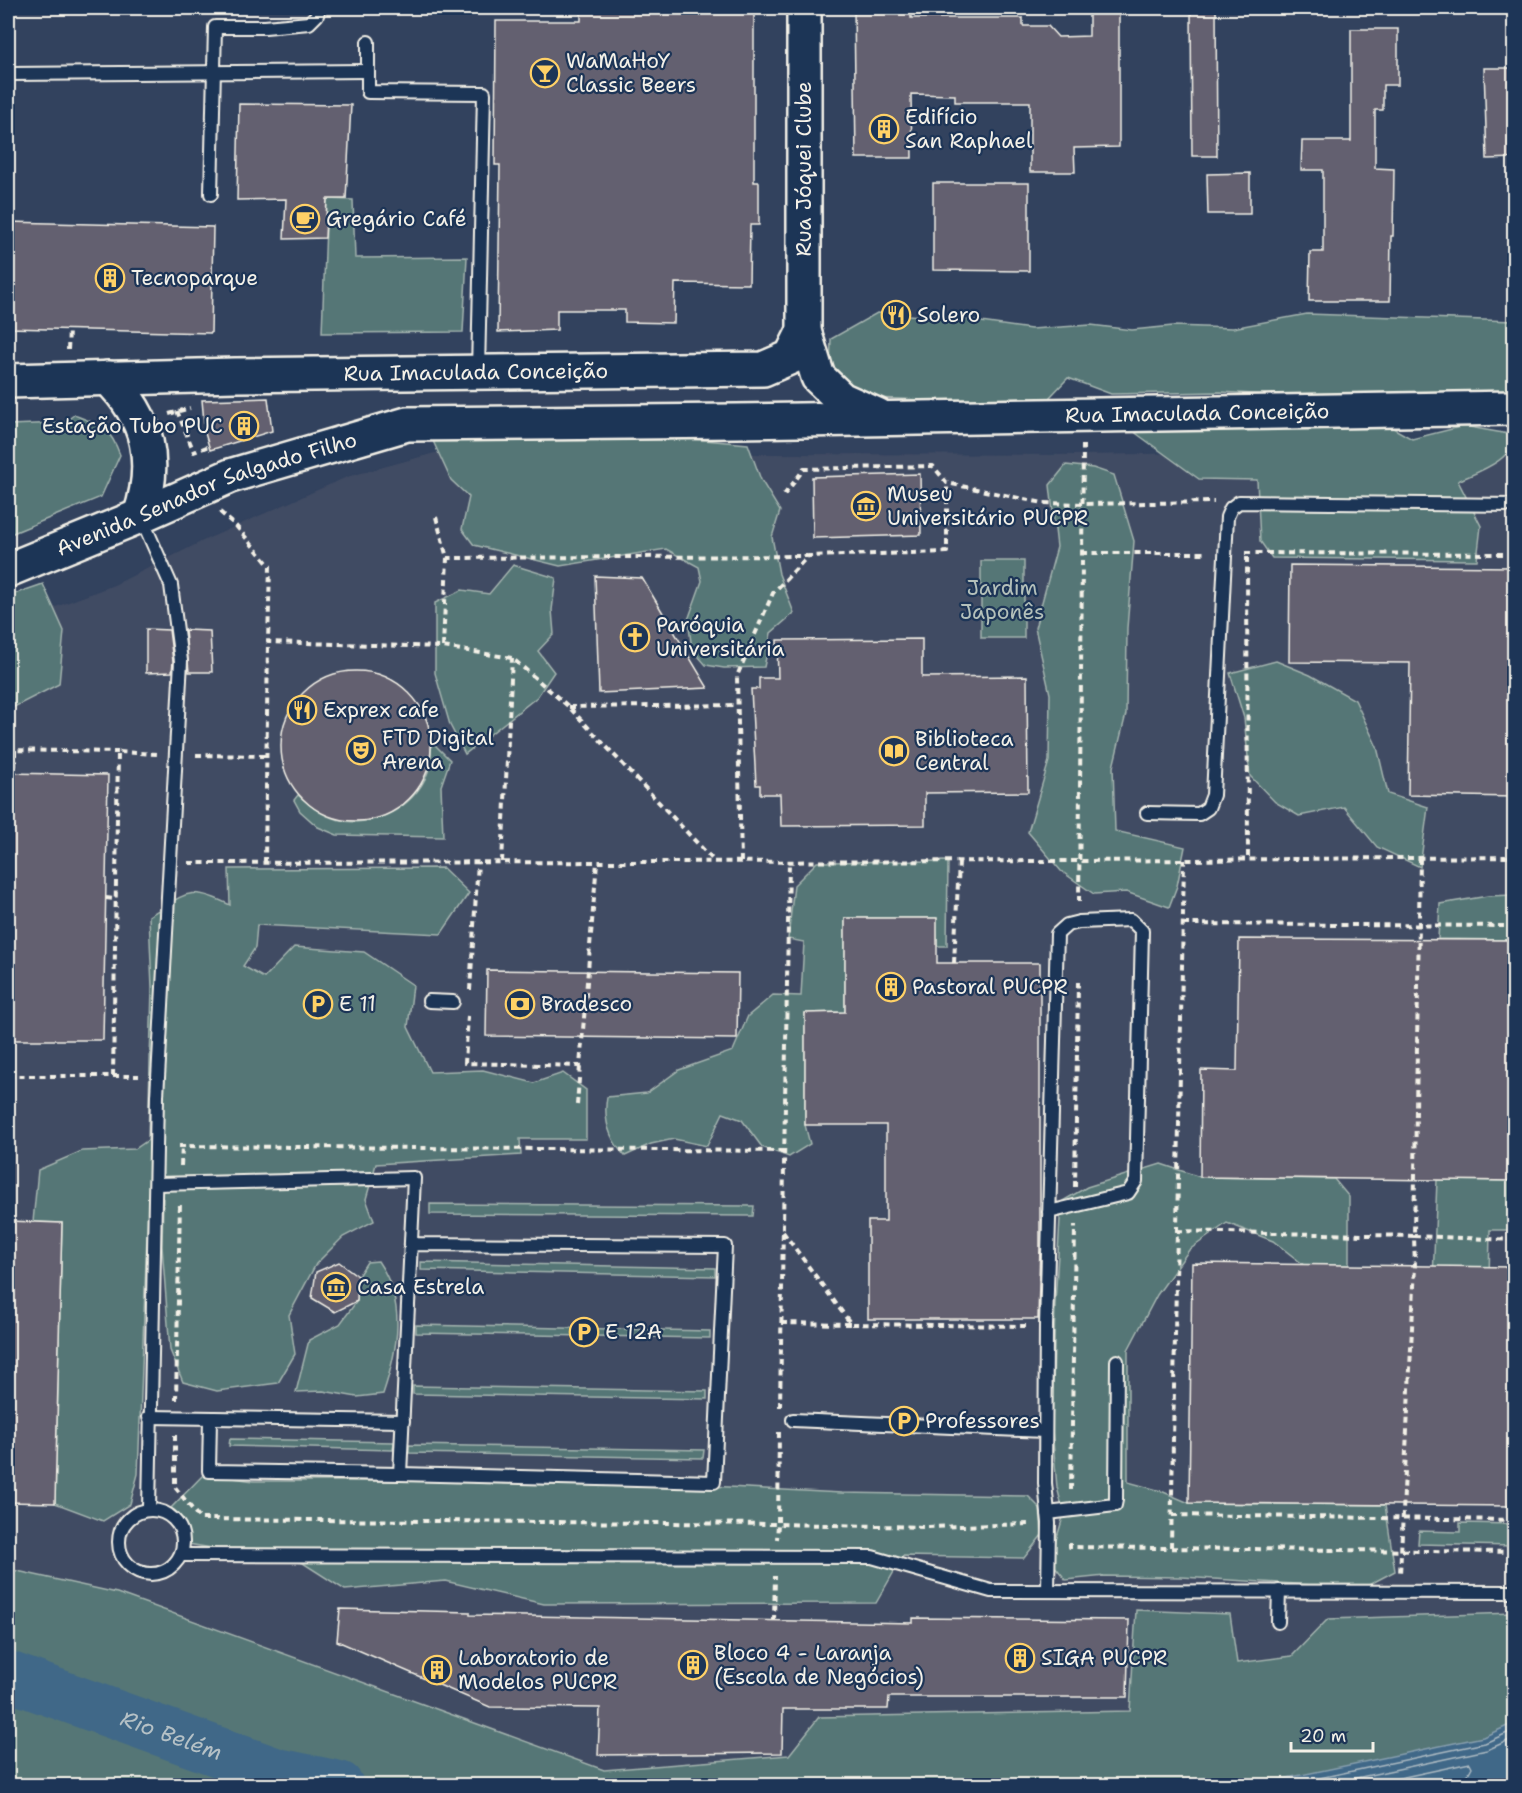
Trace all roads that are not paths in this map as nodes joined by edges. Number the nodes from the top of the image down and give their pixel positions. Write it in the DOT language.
graph roads {
  1 [pos="319,8"];
  2 [pos="804,8"];
  3 [pos="368,42"];
  4 [pos="368,71"];
  5 [pos="213,72"];
  6 [pos="8,74"];
  7 [pos="211,194"];
  8 [pos="804,332"];
  9 [pos="478,372"];
  10 [pos="108,378"];
  11 [pos="8,381"];
  12 [pos="1515,408"];
  13 [pos="881,417"];
  14 [pos="407,424"];
  15 [pos="1515,505"];
  16 [pos="140,516"];
  17 [pos="8,570"];
  18 [pos="1147,813"];
  19 [pos="429,1001"];
  20 [pos="453,1002"];
  21 [pos="156,1184"];
  22 [pos="1049,1212"];
  23 [pos="411,1244"];
  24 [pos="1117,1361"];
  25 [pos="149,1417"];
  26 [pos="210,1419"];
  27 [pos="403,1420"];
  28 [pos="793,1420"];
  29 [pos="1045,1431"];
  30 [pos="400,1474"];
  31 [pos="149,1509"];
  32 [pos="1048,1518"];
  33 [pos="181,1556"];
  34 [pos="1279,1591"];
  35 [pos="1048,1592"];
  36 [pos="1515,1592"];
  37 [pos="1278,1622"];
  1 -- 5 [label="lane"];
  2 -- 8 [label="main road, Rua Jóquei Clube"];
  3 -- 4 [label="lane"];
  4 -- 5 [label="lane"];
  4 -- 9 [label="lane"];
  5 -- 6 [label="lane"];
  5 -- 7 [label="lane"];
  8 -- 9 [label="main road, Rua Imaculada Conceição"];
  8 -- 13 [label="main road, Rua Imaculada Conceição"];
  9 -- 10 [label="main road, Rua Imaculada Conceição"];
  10 -- 11 [label="main road, Rua Imaculada Conceição"];
  10 -- 16 [label="main road"];
  12 -- 13 [label="main road, Rua Imaculada Conceição"];
  13 -- 14 [label="main road, Rua Imaculada Conceição"];
  14 -- 16 [label="main road, Avenida Senador Salgado Filho"];
  15 -- 18 [label="lane"];
  16 -- 17 [label="main road, Avenida Senador Salgado Filho"];
  16 -- 21 [label="lane"];
  19 -- 20 [label="lane"];
  21 -- 23 [label="lane"];
  21 -- 25 [label="lane"];
  22 -- 22 [label="lane"];
  22 -- 29 [label="lane"];
  23 -- 27 [label="lane"];
  23 -- 30 [label="lane"];
  24 -- 32 [label="lane"];
  25 -- 26 [label="lane"];
  25 -- 31 [label="lane"];
  26 -- 27 [label="lane"];
  26 -- 30 [label="lane"];
  27 -- 30 [label="lane"];
  28 -- 29 [label="lane"];
  29 -- 32 [label="lane"];
  31 -- 33 [label="lane"];
  31 -- 33 [label="lane"];
  32 -- 35 [label="lane"];
  33 -- 35 [label="lane"];
  34 -- 35 [label="lane"];
  34 -- 36 [label="lane"];
  34 -- 37 [label="lane"];
}
